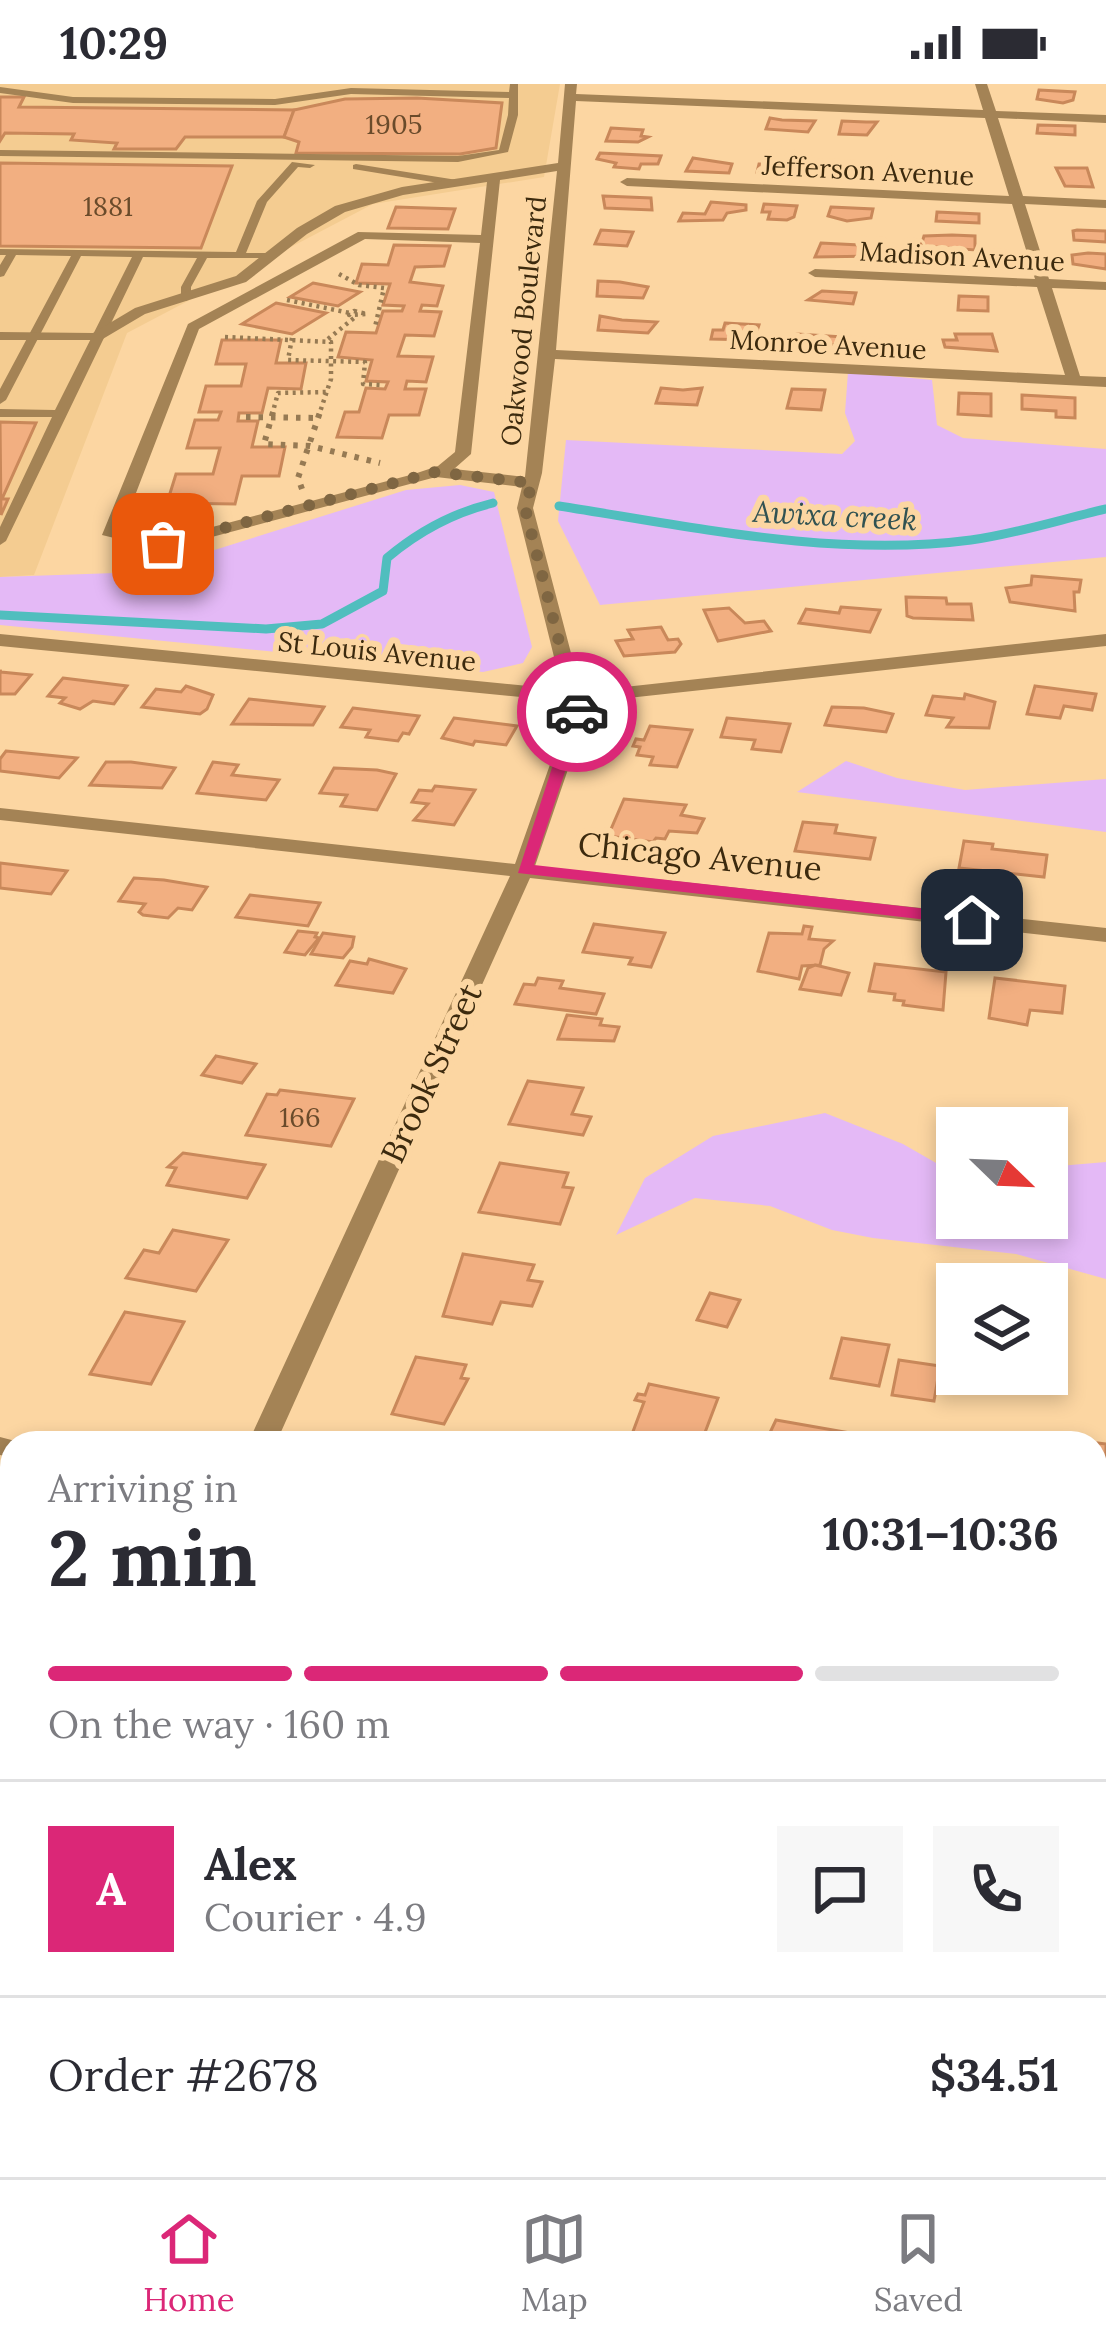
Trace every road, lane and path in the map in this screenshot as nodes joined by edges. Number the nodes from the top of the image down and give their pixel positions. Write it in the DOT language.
graph roads {
  1 [pos="76,84"];
  2 [pos="129,84"];
  3 [pos="188,84"];
  4 [pos="238,84"];
  5 [pos="297,84"];
  6 [pos="981,84"];
  7 [pos="19,87"];
  8 [pos="351,88"];
  9 [pos="399,88"];
  10 [pos="454,89"];
  11 [pos="514,89"];
  12 [pos="0,90"];
  13 [pos="570,91"];
  14 [pos="68,99"];
  15 [pos="121,100"];
  16 [pos="181,101"];
  17 [pos="291,101"];
  18 [pos="233,102"];
  19 [pos="991,114"];
  20 [pos="1106,119"];
  21 [pos="0,156"];
  22 [pos="295,164"];
  23 [pos="565,166"];
  24 [pos="494,179"];
  25 [pos="627,182"];
  26 [pos="458,183"];
  27 [pos="1018,201"];
  28 [pos="1106,203"];
  29 [pos="485,238"];
  30 [pos="6,252"];
  31 [pos="78,253"];
  32 [pos="139,254"];
  33 [pos="204,255"];
  34 [pos="240,255"];
  35 [pos="269,256"];
  36 [pos="332,270"];
  37 [pos="815,273"];
  38 [pos="0,274"];
  39 [pos="1044,284"];
  40 [pos="1106,286"];
  41 [pos="187,298"];
  42 [pos="282,299"];
  43 [pos="352,315"];
  44 [pos="378,315"];
  45 [pos="375,327"];
  46 [pos="0,336"];
  47 [pos="34,337"];
  48 [pos="220,337"];
  49 [pos="96,338"];
  50 [pos="292,338"];
  51 [pos="328,339"];
  52 [pos="548,354"];
  53 [pos="331,362"];
  54 [pos="1073,381"];
  55 [pos="1106,382"];
  56 [pos="381,385"];
  57 [pos="328,392"];
  58 [pos="0,400"];
  59 [pos="0,413"];
  60 [pos="59,414"];
  61 [pos="246,417"];
  62 [pos="271,418"];
  63 [pos="320,418"];
  64 [pos="310,446"];
  65 [pos="391,466"];
  66 [pos="443,468"];
  67 [pos="534,478"];
  68 [pos="303,490"];
  69 [pos="0,541"];
  70 [pos="0,640"];
  71 [pos="1106,640"];
  72 [pos="583,697"];
  73 [pos="0,814"];
  74 [pos="524,869"];
  75 [pos="1106,934"];
  76 [pos="267,1431"];
  1 -- 14 [label="lane"];
  2 -- 15 [label="lane"];
  3 -- 16 [label="lane"];
  4 -- 18 [label="lane"];
  5 -- 17 [label="lane"];
  6 -- 19 [label="street"];
  7 -- 12 [label="lane"];
  7 -- 14 [label="lane"];
  8 -- 9 [label="lane"];
  8 -- 17 [label="lane"];
  9 -- 10 [label="lane"];
  10 -- 11 [label="lane"];
  11 -- 21 [label="lane"];
  13 -- 19 [label="street"];
  13 -- 23 [label="street, Oakwood Boulevard"];
  14 -- 15 [label="lane"];
  15 -- 16 [label="lane"];
  16 -- 18 [label="lane"];
  17 -- 18 [label="lane"];
  19 -- 20 [label="street"];
  19 -- 27 [label="street"];
  21 -- 22 [label="lane"];
  22 -- 26 [label="lane"];
  22 -- 34 [label="lane"];
  23 -- 24 [label="street"];
  23 -- 52 [label="street, Oakwood Boulevard"];
  24 -- 26 [label="street"];
  24 -- 29 [label="street"];
  25 -- 27 [label="street, Jefferson Avenue"];
  26 -- 35 [label="street"];
  27 -- 28 [label="street, Jefferson Avenue"];
  27 -- 39 [label="street"];
  29 -- 66 [label="street"];
  29 -- 66 [label="street"];
  30 -- 31 [label="lane"];
  30 -- 38 [label="lane"];
  31 -- 32 [label="lane"];
  31 -- 47 [label="lane"];
  32 -- 33 [label="lane"];
  32 -- 49 [label="lane"];
  33 -- 34 [label="lane"];
  33 -- 41 [label="lane"];
  34 -- 35 [label="lane"];
  35 -- 41 [label="street"];
  36 -- 44 [label="path"];
  37 -- 39 [label="street, Madison Avenue"];
  39 -- 40 [label="street, Madison Avenue"];
  39 -- 54 [label="street"];
  41 -- 49 [label="street"];
  42 -- 43 [label="path"];
  43 -- 44 [label="path"];
  43 -- 51 [label="path"];
  44 -- 45 [label="path"];
  46 -- 47 [label="street"];
  47 -- 49 [label="street"];
  47 -- 58 [label="lane"];
  48 -- 50 [label="path"];
  49 -- 60 [label="lane"];
  50 -- 51 [label="path"];
  50 -- 53 [label="path"];
  51 -- 53 [label="path"];
  52 -- 54 [label="street, Monroe Avenue"];
  52 -- 67 [label="street, Oakwood Boulevard"];
  53 -- 56 [label="path"];
  53 -- 57 [label="path"];
  54 -- 55 [label="street, Monroe Avenue"];
  57 -- 62 [label="path"];
  57 -- 63 [label="path"];
  59 -- 60 [label="lane"];
  60 -- 69 [label="lane"];
  61 -- 62 [label="path"];
  62 -- 63 [label="path"];
  62 -- 64 [label="path"];
  63 -- 64 [label="path"];
  64 -- 65 [label="path"];
  64 -- 68 [label="path"];
  66 -- 67 [label="street"];
  67 -- 72 [label="street, Oakwood Boulevard"];
  70 -- 72 [label="street, St Louis Avenue"];
  71 -- 72 [label="street, St Louis Avenue"];
  72 -- 74 [label="street, Brook Street"];
  73 -- 74 [label="street, Chicago Avenue"];
  74 -- 75 [label="street, Chicago Avenue"];
  74 -- 76 [label="street, Brook Street"];
}
